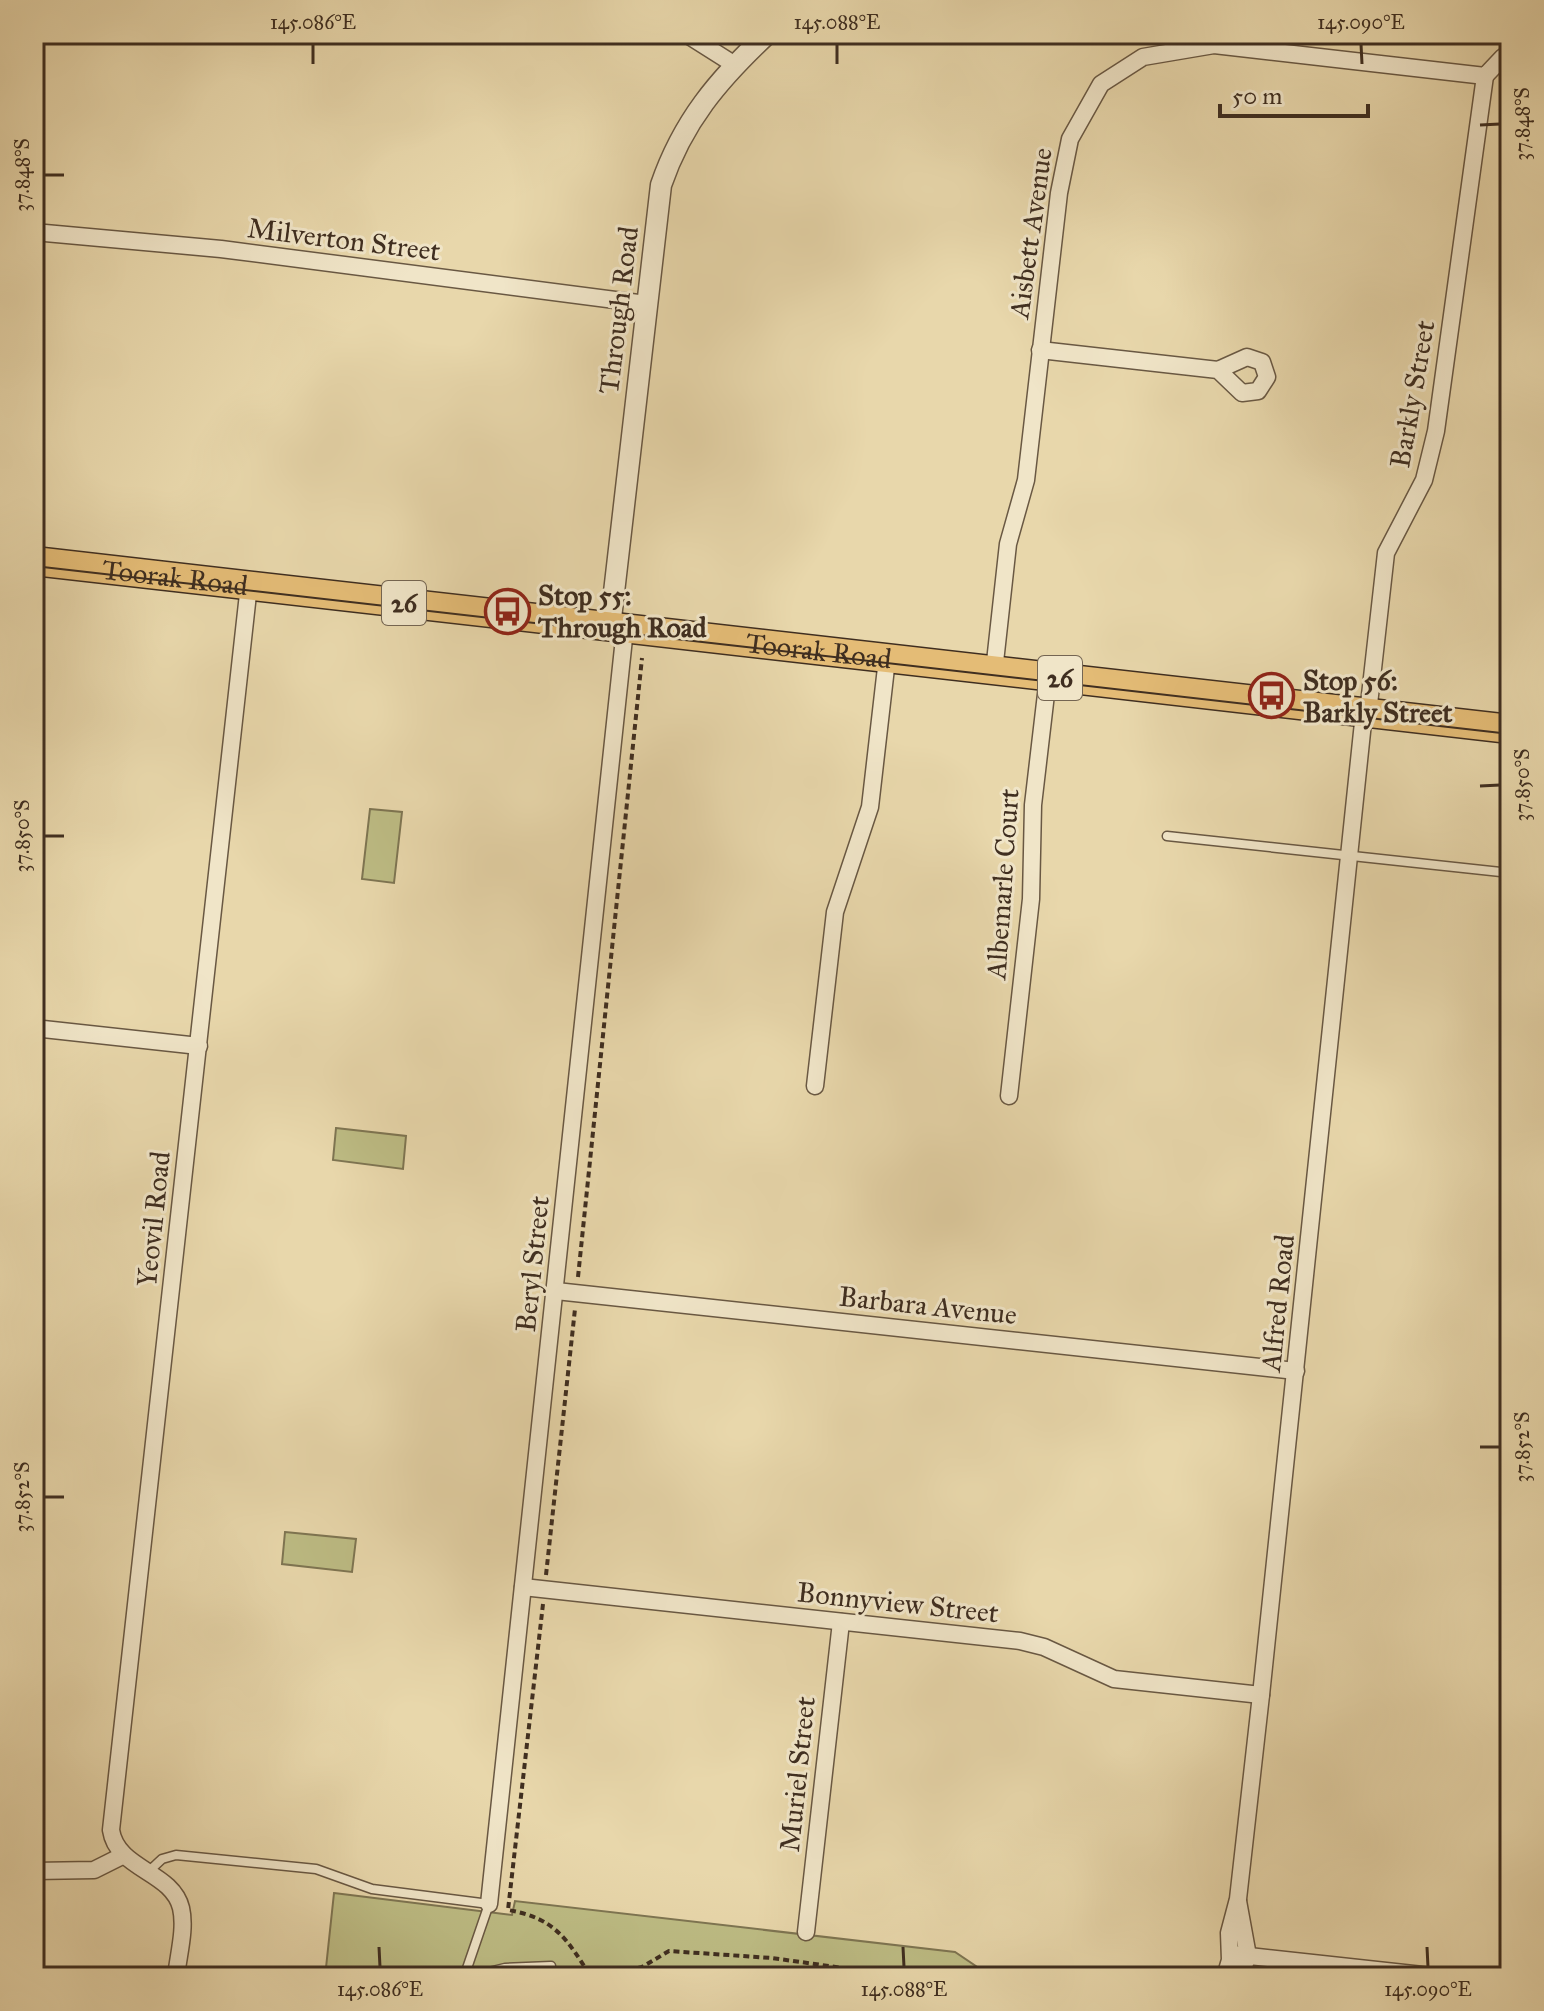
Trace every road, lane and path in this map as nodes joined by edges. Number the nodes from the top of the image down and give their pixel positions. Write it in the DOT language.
graph roads {
  1 [pos="686,34"];
  2 [pos="767,34"];
  3 [pos="1503,57"];
  4 [pos="735,65"];
  5 [pos="1485,76"];
  6 [pos="34,232"];
  7 [pos="646,304"];
  8 [pos="1040,350"];
  9 [pos="1218,370"];
  10 [pos="34,561"];
  11 [pos="249,585"];
  12 [pos="618,628"];
  13 [pos="887,659"];
  14 [pos="994,671"];
  15 [pos="1048,677"];
  16 [pos="1366,713"];
  17 [pos="1510,729"];
  18 [pos="1167,836"];
  19 [pos="1350,856"];
  20 [pos="1510,873"];
  21 [pos="34,1028"];
  22 [pos="199,1046"];
  23 [pos="815,1086"];
  24 [pos="1009,1096"];
  25 [pos="556,1291"];
  26 [pos="1296,1371"];
  27 [pos="523,1587"];
  28 [pos="841,1622"];
  29 [pos="1261,1695"];
  30 [pos="124,1855"];
  31 [pos="34,1871"];
  32 [pos="147,1873"];
  33 [pos="1238,1899"];
  34 [pos="489,1904"];
  35 [pos="508,1910"];
  36 [pos="806,1932"];
  37 [pos="1231,1954"];
  38 [pos="1248,1956"];
  39 [pos="551,1966"];
  40 [pos="176,1977"];
  41 [pos="466,1977"];
  42 [pos="591,1977"];
  43 [pos="599,1977"];
  44 [pos="907,1977"];
  45 [pos="1225,1977"];
  46 [pos="1239,1977"];
  47 [pos="1441,1977"];
  1 -- 4 [label="street"];
  2 -- 4 [label="street, Through Road"];
  3 -- 5 [label="street"];
  4 -- 7 [label="street, Through Road"];
  5 -- 8 [label="street, Aisbett Avenue"];
  5 -- 16 [label="street, Barkly Street"];
  6 -- 7 [label="street, Milverton Street"];
  7 -- 12 [label="street, Through Road"];
  8 -- 9 [label="street"];
  8 -- 14 [label="street, Aisbett Avenue"];
  10 -- 11 [label="highway, Toorak Road / 26"];
  11 -- 12 [label="highway, Toorak Road / 26"];
  11 -- 22 [label="street, Yeovil Road"];
  12 -- 13 [label="highway, Toorak Road / 26"];
  12 -- 25 [label="street, Beryl Street"];
  13 -- 14 [label="highway, Toorak Road / 26"];
  13 -- 23 [label="street"];
  14 -- 15 [label="highway, Toorak Road / 26"];
  15 -- 16 [label="highway, Toorak Road / 26"];
  15 -- 24 [label="street, Albemarle Court"];
  16 -- 17 [label="highway, Toorak Road / 26"];
  16 -- 19 [label="street, Alfred Road"];
  18 -- 19 [label="lane"];
  19 -- 20 [label="lane"];
  19 -- 26 [label="street, Alfred Road"];
  21 -- 22 [label="street"];
  22 -- 30 [label="street, Yeovil Road"];
  25 -- 26 [label="street, Barbara Avenue"];
  25 -- 27 [label="street, Beryl Street"];
  26 -- 29 [label="street, Alfred Road"];
  27 -- 28 [label="street, Bonnyview Street"];
  27 -- 34 [label="street, Beryl Street"];
  28 -- 29 [label="street, Bonnyview Street"];
  28 -- 36 [label="street, Muriel Street"];
  29 -- 33 [label="street, Alfred Road"];
  30 -- 31 [label="street"];
  30 -- 32 [label="street"];
  32 -- 34 [label="lane"];
  32 -- 40 [label="street"];
  33 -- 37 [label="street, Alfred Road"];
  33 -- 38 [label="street, Alfred Road"];
  34 -- 41 [label="lane"];
  35 -- 42 [label="path"];
  37 -- 38 [label="street"];
  37 -- 45 [label="street, Alfred Road"];
  38 -- 46 [label="street"];
  38 -- 47 [label="street"];
  39 -- 41 [label="lane"];
  43 -- 44 [label="path"];
}
